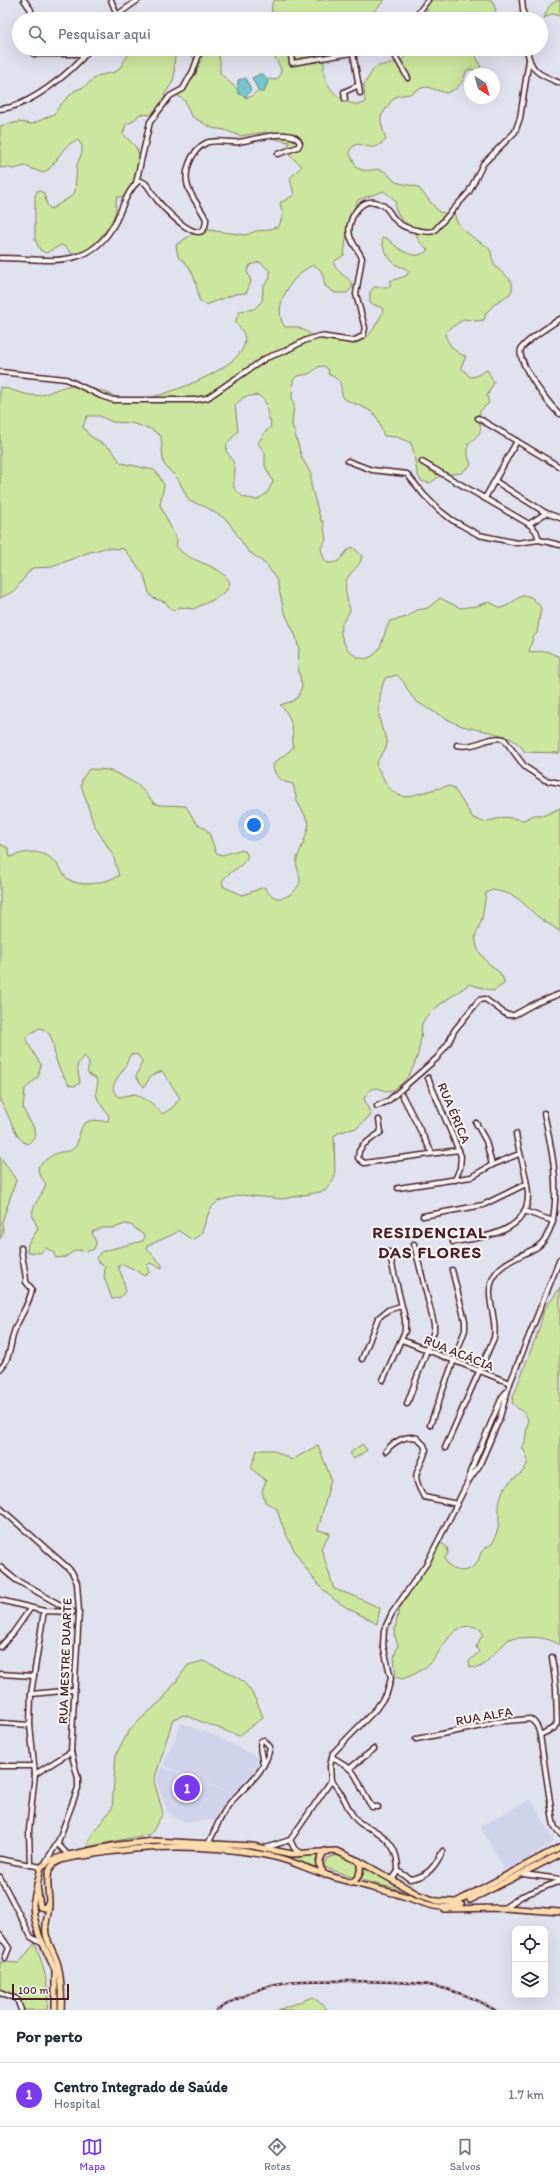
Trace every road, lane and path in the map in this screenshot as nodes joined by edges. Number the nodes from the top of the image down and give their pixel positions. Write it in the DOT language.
graph roads {
  1 [pos="24,0"];
  2 [pos="111,0"];
  3 [pos="138,0"];
  4 [pos="428,0"];
  5 [pos="522,0"];
  6 [pos="31,12"];
  7 [pos="115,12"];
  8 [pos="122,12"];
  9 [pos="419,12"];
  10 [pos="523,12"];
  11 [pos="84,56"];
  12 [pos="198,56"];
  13 [pos="291,56"];
  14 [pos="331,56"];
  15 [pos="354,56"];
  16 [pos="395,56"];
  17 [pos="528,56"];
  18 [pos="528,60"];
  19 [pos="408,78"];
  20 [pos="560,83"];
  21 [pos="360,85"];
  22 [pos="360,93"];
  23 [pos="344,99"];
  24 [pos="0,109"];
  25 [pos="278,154"];
  26 [pos="136,183"];
  27 [pos="0,258"];
  28 [pos="560,319"];
  29 [pos="0,372"];
  30 [pos="560,414"];
  31 [pos="478,418"];
  32 [pos="516,441"];
  33 [pos="348,461"];
  34 [pos="422,462"];
  35 [pos="560,467"];
  36 [pos="495,481"];
  37 [pos="485,498"];
  38 [pos="546,514"];
  39 [pos="560,518"];
  40 [pos="529,524"];
  41 [pos="539,540"];
  42 [pos="560,545"];
  43 [pos="457,745"];
  44 [pos="560,784"];
  45 [pos="560,994"];
  46 [pos="428,1078"];
  47 [pos="402,1095"];
  48 [pos="377,1106"];
  49 [pos="544,1113"];
  50 [pos="379,1120"];
  51 [pos="476,1123"];
  52 [pos="516,1134"];
  53 [pos="459,1150"];
  54 [pos="432,1153"];
  55 [pos="519,1154"];
  56 [pos="492,1166"];
  57 [pos="455,1180"];
  58 [pos="526,1184"];
  59 [pos="398,1188"];
  60 [pos="524,1211"];
  61 [pos="423,1216"];
  62 [pos="553,1221"];
  63 [pos="453,1242"];
  64 [pos="414,1244"];
  65 [pos="21,1248"];
  66 [pos="388,1252"];
  67 [pos="560,1259"];
  68 [pos="452,1270"];
  69 [pos="401,1306"];
  70 [pos="402,1340"];
  71 [pos="427,1351"];
  72 [pos="362,1359"];
  73 [pos="454,1362"];
  74 [pos="0,1369"];
  75 [pos="480,1372"];
  76 [pos="383,1380"];
  77 [pos="510,1383"];
  78 [pos="407,1404"];
  79 [pos="430,1425"];
  80 [pos="445,1448"];
  81 [pos="386,1451"];
  82 [pos="457,1504"];
  83 [pos="0,1508"];
  84 [pos="0,1566"];
  85 [pos="0,1600"];
  86 [pos="30,1609"];
  87 [pos="44,1611"];
  88 [pos="73,1612"];
  89 [pos="79,1612"];
  90 [pos="0,1646"];
  91 [pos="552,1657"];
  92 [pos="0,1674"];
  93 [pos="34,1676"];
  94 [pos="74,1690"];
  95 [pos="31,1694"];
  96 [pos="0,1723"];
  97 [pos="30,1725"];
  98 [pos="540,1735"];
  99 [pos="416,1739"];
  100 [pos="374,1749"];
  101 [pos="71,1752"];
  102 [pos="332,1757"];
  103 [pos="0,1766"];
  104 [pos="33,1766"];
  105 [pos="263,1766"];
  106 [pos="350,1768"];
  107 [pos="35,1774"];
  108 [pos="331,1781"];
  109 [pos="378,1807"];
  110 [pos="560,1833"];
  111 [pos="290,1840"];
  112 [pos="57,1843"];
  113 [pos="208,1844"];
  114 [pos="560,1847"];
  115 [pos="265,1848"];
  116 [pos="325,1851"];
  117 [pos="443,1851"];
  118 [pos="301,1853"];
  119 [pos="560,1854"];
  120 [pos="68,1855"];
  121 [pos="1,1860"];
  122 [pos="359,1861"];
  123 [pos="30,1865"];
  124 [pos="42,1866"];
  125 [pos="398,1871"];
  126 [pos="520,1873"];
  127 [pos="325,1875"];
  128 [pos="0,1877"];
  129 [pos="392,1880"];
  130 [pos="560,1880"];
  131 [pos="37,1882"];
  132 [pos="351,1882"];
  133 [pos="48,1890"];
  134 [pos="467,1901"];
  135 [pos="443,1908"];
  136 [pos="504,1908"];
  137 [pos="471,1909"];
  138 [pos="560,1912"];
  139 [pos="0,1935"];
  140 [pos="43,1944"];
  141 [pos="5,1958"];
  142 [pos="0,1992"];
  143 [pos="21,2010"];
  144 [pos="55,2010"];
  145 [pos="61,2010"];
  1 -- 6 [label="street"];
  2 -- 7 [label="street"];
  3 -- 8 [label="street"];
  4 -- 9 [label="street"];
  5 -- 10 [label="street"];
  11 -- 24 [label="street"];
  12 -- 26 [label="street"];
  13 -- 14 [label="street"];
  15 -- 21 [label="street"];
  16 -- 19 [label="street"];
  17 -- 18 [label="street"];
  18 -- 20 [label="street"];
  18 -- 29 [label="street"];
  21 -- 22 [label="street"];
  21 -- 23 [label="street"];
  25 -- 26 [label="street"];
  26 -- 27 [label="street"];
  28 -- 30 [label="street"];
  31 -- 32 [label="street"];
  32 -- 35 [label="street"];
  32 -- 36 [label="street"];
  33 -- 41 [label="street"];
  34 -- 37 [label="street"];
  36 -- 37 [label="street"];
  36 -- 38 [label="street"];
  37 -- 40 [label="street"];
  38 -- 39 [label="street"];
  38 -- 40 [label="street"];
  40 -- 41 [label="street"];
  41 -- 42 [label="street"];
  43 -- 44 [label="street"];
  45 -- 48 [label="street"];
  46 -- 53 [label="street, RUA ÉRICA"];
  47 -- 54 [label="street"];
  49 -- 62 [label="street"];
  50 -- 54 [label="street"];
  51 -- 56 [label="street"];
  52 -- 55 [label="street"];
  53 -- 54 [label="street"];
  53 -- 57 [label="street, RUA ÉRICA"];
  55 -- 56 [label="street"];
  55 -- 58 [label="street"];
  56 -- 57 [label="street"];
  57 -- 59 [label="street"];
  58 -- 60 [label="street"];
  58 -- 61 [label="street"];
  60 -- 62 [label="street"];
  60 -- 63 [label="street"];
  62 -- 75 [label="street"];
  64 -- 71 [label="street"];
  65 -- 74 [label="street"];
  66 -- 69 [label="street"];
  67 -- 77 [label="street"];
  68 -- 73 [label="street"];
  69 -- 70 [label="street"];
  69 -- 72 [label="street"];
  70 -- 71 [label="street, RUA ACÁCIA"];
  70 -- 76 [label="street"];
  71 -- 73 [label="street, RUA ACÁCIA"];
  71 -- 78 [label="street"];
  73 -- 75 [label="street, RUA ACÁCIA"];
  73 -- 79 [label="street"];
  75 -- 77 [label="street, RUA ACÁCIA"];
  75 -- 80 [label="street"];
  77 -- 82 [label="street"];
  81 -- 82 [label="street"];
  82 -- 102 [label="street"];
  83 -- 89 [label="street, RUA MESTRE DUARTE"];
  84 -- 88 [label="street"];
  85 -- 86 [label="street"];
  86 -- 87 [label="street"];
  86 -- 90 [label="street"];
  87 -- 88 [label="street"];
  87 -- 93 [label="street"];
  88 -- 89 [label="street"];
  89 -- 94 [label="street, RUA MESTRE DUARTE"];
  91 -- 98 [label="street"];
  92 -- 93 [label="street"];
  93 -- 95 [label="street"];
  94 -- 95 [label="street"];
  94 -- 101 [label="street, RUA MESTRE DUARTE"];
  95 -- 97 [label="street"];
  96 -- 97 [label="street"];
  97 -- 104 [label="street"];
  98 -- 99 [label="street, RUA ALFA"];
  98 -- 110 [label="street, RUA ALFA"];
  100 -- 106 [label="street"];
  101 -- 107 [label="street"];
  101 -- 112 [label="street, RUA MESTRE DUARTE"];
  102 -- 106 [label="street"];
  102 -- 108 [label="street"];
  103 -- 104 [label="street"];
  104 -- 107 [label="street"];
  105 -- 105 [label="street"];
  105 -- 113 [label="street"];
  106 -- 109 [label="street"];
  107 -- 123 [label="street"];
  108 -- 111 [label="street"];
  108 -- 125 [label="street"];
  111 -- 115 [label="street"];
  111 -- 118 [label="street"];
  112 -- 120 [label="street"];
  112 -- 124 [label="street, RUA MESTRE DUARTE"];
  113 -- 115 [label="main road"];
  113 -- 120 [label="main road"];
  114 -- 129 [label="main road"];
  115 -- 118 [label="main road"];
  116 -- 118 [label="main road"];
  116 -- 122 [label="main road"];
  116 -- 127 [label="main road"];
  117 -- 125 [label="street"];
  119 -- 126 [label="main road"];
  120 -- 124 [label="main road"];
  121 -- 123 [label="street"];
  122 -- 129 [label="main road"];
  122 -- 132 [label="main road"];
  123 -- 124 [label="street"];
  124 -- 131 [label="main road"];
  125 -- 129 [label="street"];
  126 -- 130 [label="street"];
  126 -- 134 [label="main road"];
  127 -- 132 [label="main road"];
  127 -- 133 [label="main road"];
  128 -- 140 [label="street"];
  130 -- 136 [label="street"];
  131 -- 133 [label="main road"];
  131 -- 140 [label="main road"];
  132 -- 135 [label="main road"];
  133 -- 145 [label="main road"];
  134 -- 135 [label="main road"];
  134 -- 137 [label="main road"];
  135 -- 137 [label="main road"];
  136 -- 137 [label="main road"];
  136 -- 138 [label="main road"];
  139 -- 141 [label="street"];
  140 -- 144 [label="main road"];
  142 -- 143 [label="street"];
}
